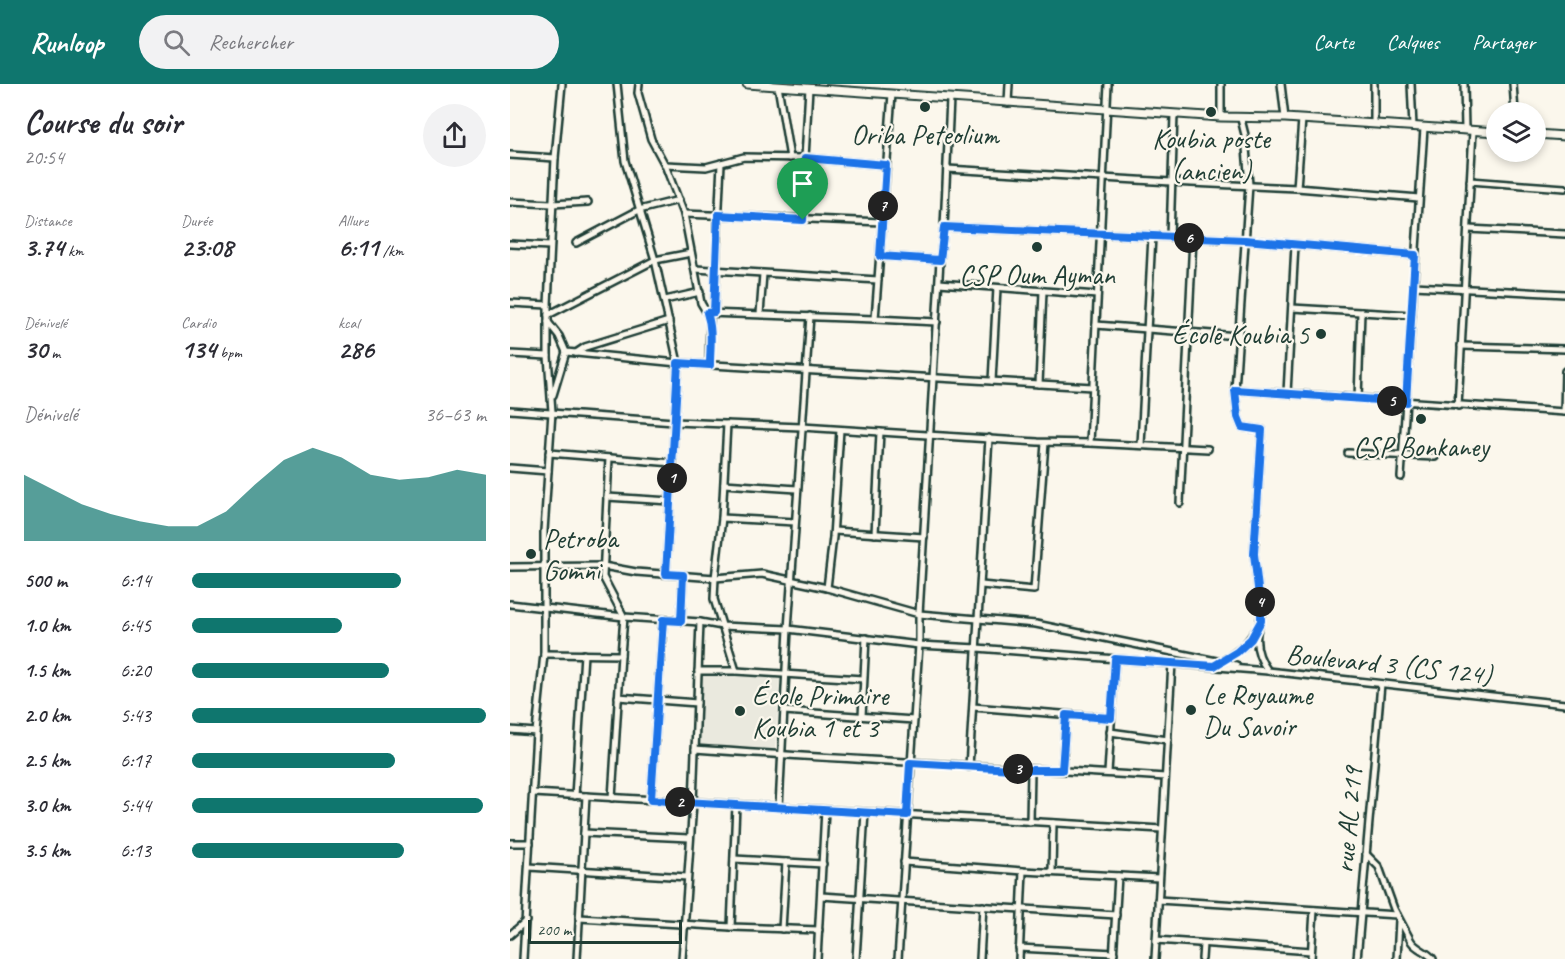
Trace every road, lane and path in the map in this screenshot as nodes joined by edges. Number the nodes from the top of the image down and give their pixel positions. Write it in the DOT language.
graph roads {
  1 [pos="562,84"];
  2 [pos="617,84"];
  3 [pos="639,84"];
  4 [pos="747,84"];
  5 [pos="1009,84"];
  6 [pos="1108,84"];
  7 [pos="1221,84"];
  8 [pos="1281,84"];
  9 [pos="1374,84"];
  10 [pos="1411,84"];
  11 [pos="1464,84"];
  12 [pos="1513,84"];
  13 [pos="777,86"];
  14 [pos="841,87"];
  15 [pos="809,88"];
  16 [pos="892,94"];
  17 [pos="950,99"];
  18 [pos="1514,102"];
  19 [pos="1008,103"];
  20 [pos="1107,109"];
  21 [pos="1174,114"];
  22 [pos="1221,117"];
  23 [pos="1286,118"];
  24 [pos="1241,119"];
  25 [pos="1302,119"];
  26 [pos="1374,124"];
  27 [pos="1413,127"];
  28 [pos="1424,128"];
  29 [pos="1465,130"];
  30 [pos="1473,130"];
  31 [pos="1486,131"];
  32 [pos="1546,135"];
  33 [pos="1565,136"];
  34 [pos="510,155"];
  35 [pos="555,158"];
  36 [pos="790,158"];
  37 [pos="805,158"];
  38 [pos="720,163"];
  39 [pos="665,165"];
  40 [pos="886,165"];
  41 [pos="947,169"];
  42 [pos="1103,178"];
  43 [pos="1470,181"];
  44 [pos="1171,182"];
  45 [pos="1249,185"];
  46 [pos="1297,188"];
  47 [pos="1565,188"];
  48 [pos="1419,198"];
  49 [pos="679,200"];
  50 [pos="510,202"];
  51 [pos="588,202"];
  52 [pos="552,204"];
  53 [pos="639,210"];
  54 [pos="684,214"];
  55 [pos="718,215"];
  56 [pos="803,220"];
  57 [pos="882,222"];
  58 [pos="944,227"];
  59 [pos="1468,229"];
  60 [pos="1101,234"];
  61 [pos="1565,234"];
  62 [pos="1152,236"];
  63 [pos="1170,237"];
  64 [pos="1193,238"];
  65 [pos="1245,240"];
  66 [pos="576,243"];
  67 [pos="510,244"];
  68 [pos="1295,245"];
  69 [pos="550,246"];
  70 [pos="691,253"];
  71 [pos="1415,255"];
  72 [pos="880,256"];
  73 [pos="655,260"];
  74 [pos="940,260"];
  75 [pos="695,269"];
  76 [pos="715,270"];
  77 [pos="763,274"];
  78 [pos="878,280"];
  79 [pos="939,283"];
  80 [pos="1414,286"];
  81 [pos="997,288"];
  82 [pos="1464,288"];
  83 [pos="1043,291"];
  84 [pos="700,292"];
  85 [pos="1565,294"];
  86 [pos="1097,295"];
  87 [pos="665,300"];
  88 [pos="510,303"];
  89 [pos="548,305"];
  90 [pos="1292,308"];
  91 [pos="710,312"];
  92 [pos="1361,312"];
  93 [pos="760,314"];
  94 [pos="1412,315"];
  95 [pos="810,316"];
  96 [pos="548,319"];
  97 [pos="875,319"];
  98 [pos="669,321"];
  99 [pos="936,322"];
  100 [pos="1096,325"];
  101 [pos="1147,328"];
  102 [pos="1188,332"];
  103 [pos="1238,336"];
  104 [pos="1461,346"];
  105 [pos="1565,349"];
  106 [pos="566,352"];
  107 [pos="576,353"];
  108 [pos="510,354"];
  109 [pos="548,356"];
  110 [pos="678,363"];
  111 [pos="710,365"];
  112 [pos="806,371"];
  113 [pos="1565,371"];
  114 [pos="933,378"];
  115 [pos="992,381"];
  116 [pos="1039,384"];
  117 [pos="1093,387"];
  118 [pos="1235,390"];
  119 [pos="1287,393"];
  120 [pos="1358,398"];
  121 [pos="551,399"];
  122 [pos="1406,402"];
  123 [pos="1458,406"];
  124 [pos="510,410"];
  125 [pos="552,412"];
  126 [pos="1564,412"];
  127 [pos="675,422"];
  128 [pos="727,424"];
  129 [pos="802,427"];
  130 [pos="840,430"];
  131 [pos="880,432"];
  132 [pos="930,435"];
  133 [pos="989,438"];
  134 [pos="1045,442"];
  135 [pos="1090,443"];
  136 [pos="1141,445"];
  137 [pos="1183,448"];
  138 [pos="1208,449"];
  139 [pos="549,453"];
  140 [pos="1348,453"];
  141 [pos="1403,456"];
  142 [pos="1435,457"];
  143 [pos="609,458"];
  144 [pos="673,463"];
  145 [pos="510,468"];
  146 [pos="548,471"];
  147 [pos="1401,477"];
  148 [pos="724,484"];
  149 [pos="797,489"];
  150 [pos="607,497"];
  151 [pos="670,501"];
  152 [pos="1180,502"];
  153 [pos="723,518"];
  154 [pos="795,522"];
  155 [pos="834,531"];
  156 [pos="875,534"];
  157 [pos="924,537"];
  158 [pos="544,566"];
  159 [pos="603,566"];
  160 [pos="510,567"];
  161 [pos="666,574"];
  162 [pos="683,575"];
  163 [pos="715,578"];
  164 [pos="792,580"];
  165 [pos="981,585"];
  166 [pos="827,588"];
  167 [pos="510,604"];
  168 [pos="544,608"];
  169 [pos="919,614"];
  170 [pos="624,617"];
  171 [pos="979,619"];
  172 [pos="663,620"];
  173 [pos="681,621"];
  174 [pos="700,622"];
  175 [pos="722,626"];
  176 [pos="1258,626"];
  177 [pos="788,629"];
  178 [pos="866,638"];
  179 [pos="919,645"];
  180 [pos="977,648"];
  181 [pos="544,654"];
  182 [pos="584,654"];
  183 [pos="621,655"];
  184 [pos="1115,659"];
  185 [pos="1221,662"];
  186 [pos="1172,663"];
  187 [pos="1214,666"];
  188 [pos="698,670"];
  189 [pos="1258,670"];
  190 [pos="736,671"];
  191 [pos="1268,671"];
  192 [pos="786,674"];
  193 [pos="863,680"];
  194 [pos="1381,684"];
  195 [pos="618,697"];
  196 [pos="658,699"];
  197 [pos="697,703"];
  198 [pos="1565,704"];
  199 [pos="973,707"];
  200 [pos="784,711"];
  201 [pos="1066,715"];
  202 [pos="862,716"];
  203 [pos="1111,718"];
  204 [pos="914,720"];
  205 [pos="510,730"];
  206 [pos="536,732"];
  207 [pos="1110,732"];
  208 [pos="1168,740"];
  209 [pos="695,749"];
  210 [pos="781,755"];
  211 [pos="910,763"];
  212 [pos="969,766"];
  213 [pos="1031,770"];
  214 [pos="1062,770"];
  215 [pos="1108,773"];
  216 [pos="1166,777"];
  217 [pos="533,794"];
  218 [pos="575,796"];
  219 [pos="586,796"];
  220 [pos="612,798"];
  221 [pos="651,800"];
  222 [pos="693,802"];
  223 [pos="736,805"];
  224 [pos="779,807"];
  225 [pos="825,810"];
  226 [pos="865,812"];
  227 [pos="907,815"];
  228 [pos="1030,822"];
  229 [pos="1053,823"];
  230 [pos="1162,830"];
  231 [pos="584,833"];
  232 [pos="689,838"];
  233 [pos="510,843"];
  234 [pos="530,843"];
  235 [pos="1366,854"];
  236 [pos="734,859"];
  237 [pos="786,862"];
  238 [pos="903,862"];
  239 [pos="823,864"];
  240 [pos="529,867"];
  241 [pos="582,871"];
  242 [pos="1023,871"];
  243 [pos="1052,872"];
  244 [pos="687,876"];
  245 [pos="1118,876"];
  246 [pos="1159,878"];
  247 [pos="821,896"];
  248 [pos="859,899"];
  249 [pos="1158,900"];
  250 [pos="901,901"];
  251 [pos="983,906"];
  252 [pos="1021,909"];
  253 [pos="1314,910"];
  254 [pos="1361,913"];
  255 [pos="1116,915"];
  256 [pos="1398,917"];
  257 [pos="579,918"];
  258 [pos="525,921"];
  259 [pos="684,924"];
  260 [pos="731,927"];
  261 [pos="782,928"];
  262 [pos="819,930"];
  263 [pos="510,935"];
  264 [pos="1156,940"];
  265 [pos="1203,944"];
  266 [pos="1019,948"];
  267 [pos="1311,951"];
  268 [pos="1113,956"];
  269 [pos="523,959"];
  270 [pos="576,959"];
  271 [pos="682,959"];
  272 [pos="817,959"];
  273 [pos="856,959"];
  274 [pos="898,959"];
  275 [pos="980,959"];
  276 [pos="1019,959"];
  277 [pos="1155,959"];
  278 [pos="1202,959"];
  279 [pos="1311,959"];
  280 [pos="1358,959"];
  281 [pos="1397,959"];
  282 [pos="1433,959"];
  1 -- 35 [label="street"];
  2 -- 53 [label="street"];
  3 -- 39 [label="street"];
  4 -- 13 [label="main road"];
  5 -- 19 [label="street"];
  6 -- 20 [label="street"];
  7 -- 22 [label="street"];
  8 -- 23 [label="street"];
  9 -- 26 [label="street"];
  10 -- 27 [label="street"];
  11 -- 29 [label="street"];
  12 -- 18 [label="street"];
  13 -- 15 [label="main road"];
  13 -- 36 [label="street"];
  14 -- 15 [label="main road"];
  14 -- 16 [label="main road"];
  15 -- 37 [label="street"];
  16 -- 17 [label="main road"];
  16 -- 40 [label="street"];
  17 -- 19 [label="main road"];
  17 -- 41 [label="street"];
  19 -- 20 [label="main road"];
  20 -- 21 [label="main road"];
  20 -- 42 [label="street"];
  21 -- 22 [label="main road"];
  21 -- 44 [label="street"];
  22 -- 24 [label="main road"];
  23 -- 24 [label="main road"];
  23 -- 25 [label="main road"];
  24 -- 45 [label="street"];
  25 -- 26 [label="main road"];
  25 -- 46 [label="street"];
  26 -- 27 [label="main road"];
  27 -- 28 [label="main road"];
  28 -- 29 [label="main road"];
  28 -- 48 [label="street"];
  29 -- 30 [label="main road"];
  30 -- 31 [label="main road"];
  30 -- 43 [label="street"];
  32 -- 33 [label="main road"];
  34 -- 35 [label="street"];
  35 -- 52 [label="street"];
  36 -- 37 [label="street"];
  36 -- 38 [label="street"];
  37 -- 40 [label="street"];
  37 -- 56 [label="street"];
  38 -- 39 [label="street"];
  38 -- 55 [label="street"];
  39 -- 49 [label="street"];
  40 -- 57 [label="street"];
  41 -- 42 [label="street"];
  41 -- 58 [label="street"];
  42 -- 44 [label="street"];
  42 -- 60 [label="street"];
  43 -- 47 [label="street"];
  43 -- 59 [label="street"];
  44 -- 45 [label="street"];
  44 -- 63 [label="street"];
  45 -- 46 [label="street"];
  45 -- 65 [label="street"];
  46 -- 48 [label="street"];
  48 -- 71 [label="street"];
  49 -- 53 [label="street"];
  49 -- 54 [label="street"];
  50 -- 52 [label="street"];
  51 -- 52 [label="street"];
  52 -- 69 [label="street"];
  53 -- 66 [label="street"];
  53 -- 73 [label="street"];
  54 -- 55 [label="street"];
  54 -- 70 [label="street"];
  55 -- 56 [label="street"];
  55 -- 76 [label="street"];
  56 -- 57 [label="street"];
  57 -- 72 [label="street"];
  58 -- 60 [label="street"];
  58 -- 74 [label="street"];
  59 -- 61 [label="street"];
  59 -- 82 [label="street"];
  60 -- 62 [label="street"];
  60 -- 86 [label="street"];
  62 -- 63 [label="street"];
  62 -- 101 [label="street"];
  63 -- 64 [label="street"];
  64 -- 65 [label="street"];
  64 -- 102 [label="street"];
  65 -- 68 [label="street"];
  65 -- 103 [label="street"];
  67 -- 69 [label="street"];
  68 -- 71 [label="street"];
  68 -- 90 [label="street"];
  69 -- 89 [label="street"];
  70 -- 73 [label="street"];
  70 -- 75 [label="street"];
  71 -- 80 [label="street"];
  72 -- 74 [label="street"];
  72 -- 78 [label="street"];
  73 -- 87 [label="street"];
  73 -- 96 [label="street"];
  74 -- 79 [label="street"];
  75 -- 76 [label="street"];
  75 -- 84 [label="street"];
  76 -- 77 [label="street"];
  76 -- 91 [label="street"];
  77 -- 78 [label="street"];
  77 -- 93 [label="street"];
  78 -- 97 [label="street"];
  79 -- 81 [label="street"];
  79 -- 99 [label="street"];
  80 -- 82 [label="street"];
  80 -- 94 [label="street"];
  81 -- 83 [label="street"];
  81 -- 115 [label="street"];
  82 -- 85 [label="street"];
  82 -- 104 [label="street"];
  83 -- 86 [label="street"];
  83 -- 116 [label="street"];
  84 -- 87 [label="street"];
  84 -- 91 [label="street"];
  86 -- 100 [label="street"];
  87 -- 98 [label="street"];
  88 -- 89 [label="street"];
  89 -- 96 [label="street"];
  90 -- 92 [label="street"];
  90 -- 119 [label="street"];
  91 -- 93 [label="street"];
  91 -- 111 [label="street"];
  92 -- 94 [label="street"];
  92 -- 120 [label="street"];
  93 -- 95 [label="street"];
  94 -- 122 [label="street"];
  95 -- 97 [label="street"];
  95 -- 112 [label="street"];
  96 -- 106 [label="street"];
  96 -- 109 [label="street"];
  97 -- 99 [label="street"];
  98 -- 107 [label="street"];
  98 -- 110 [label="street"];
  99 -- 114 [label="street"];
  100 -- 101 [label="street"];
  100 -- 117 [label="street"];
  101 -- 102 [label="street"];
  101 -- 136 [label="street"];
  102 -- 103 [label="street"];
  102 -- 137 [label="street"];
  103 -- 118 [label="street"];
  104 -- 105 [label="street"];
  104 -- 123 [label="street"];
  106 -- 107 [label="street"];
  106 -- 121 [label="street"];
  107 -- 110 [label="street"];
  108 -- 109 [label="street"];
  109 -- 121 [label="street"];
  110 -- 111 [label="street"];
  110 -- 127 [label="street"];
  111 -- 112 [label="street"];
  112 -- 114 [label="street"];
  112 -- 129 [label="street"];
  113 -- 126 [label="street"];
  114 -- 115 [label="street"];
  114 -- 132 [label="street"];
  115 -- 116 [label="street"];
  116 -- 117 [label="street"];
  117 -- 135 [label="street"];
  118 -- 119 [label="street"];
  118 -- 176 [label="street"];
  119 -- 120 [label="street"];
  120 -- 122 [label="street"];
  121 -- 125 [label="street"];
  122 -- 123 [label="street"];
  122 -- 141 [label="street"];
  123 -- 126 [label="street"];
  124 -- 125 [label="street"];
  125 -- 127 [label="street"];
  125 -- 139 [label="street"];
  127 -- 128 [label="street"];
  127 -- 144 [label="street"];
  128 -- 129 [label="street"];
  128 -- 148 [label="street"];
  129 -- 130 [label="street"];
  129 -- 149 [label="street"];
  130 -- 131 [label="street"];
  130 -- 155 [label="street"];
  131 -- 132 [label="street"];
  131 -- 156 [label="street"];
  132 -- 133 [label="street"];
  132 -- 157 [label="street"];
  133 -- 134 [label="street"];
  133 -- 165 [label="street"];
  134 -- 135 [label="street"];
  134 -- 165 [label="street"];
  135 -- 136 [label="street"];
  136 -- 137 [label="street"];
  137 -- 138 [label="street"];
  137 -- 152 [label="street"];
  139 -- 143 [label="street"];
  139 -- 146 [label="street"];
  140 -- 141 [label="street"];
  141 -- 142 [label="street"];
  141 -- 147 [label="street"];
  143 -- 144 [label="street"];
  143 -- 150 [label="street"];
  144 -- 151 [label="street"];
  145 -- 146 [label="street"];
  146 -- 158 [label="street"];
  148 -- 149 [label="street"];
  148 -- 153 [label="street"];
  149 -- 154 [label="street"];
  150 -- 151 [label="street"];
  150 -- 159 [label="street"];
  151 -- 161 [label="street"];
  153 -- 154 [label="street"];
  153 -- 163 [label="street"];
  154 -- 164 [label="street"];
  155 -- 156 [label="street"];
  155 -- 166 [label="street"];
  156 -- 157 [label="street"];
  157 -- 169 [label="street"];
  158 -- 159 [label="street"];
  158 -- 160 [label="street"];
  158 -- 168 [label="street"];
  159 -- 161 [label="street"];
  159 -- 170 [label="street"];
  161 -- 162 [label="street"];
  162 -- 163 [label="street"];
  162 -- 173 [label="street"];
  163 -- 164 [label="street"];
  163 -- 175 [label="street"];
  164 -- 166 [label="street"];
  164 -- 177 [label="street"];
  165 -- 171 [label="street"];
  166 -- 169 [label="street"];
  167 -- 168 [label="street, Boulevard 3 (CS 124)"];
  168 -- 170 [label="street, Boulevard 3 (CS 124)"];
  168 -- 181 [label="street"];
  169 -- 171 [label="street"];
  169 -- 179 [label="street"];
  170 -- 172 [label="street, Boulevard 3 (CS 124)"];
  170 -- 183 [label="street"];
  171 -- 180 [label="street"];
  171 -- 185 [label="street"];
  172 -- 173 [label="street, Boulevard 3 (CS 124)"];
  172 -- 196 [label="street"];
  173 -- 174 [label="street, Boulevard 3 (CS 124)"];
  174 -- 175 [label="street, Boulevard 3 (CS 124)"];
  174 -- 188 [label="street"];
  175 -- 177 [label="street, Boulevard 3 (CS 124)"];
  175 -- 190 [label="street"];
  176 -- 185 [label="street"];
  176 -- 191 [label="street"];
  177 -- 178 [label="street, Boulevard 3 (CS 124)"];
  177 -- 192 [label="street"];
  178 -- 179 [label="street, Boulevard 3 (CS 124)"];
  178 -- 193 [label="street"];
  179 -- 180 [label="street, Boulevard 3 (CS 124)"];
  179 -- 204 [label="street"];
  180 -- 184 [label="street, Boulevard 3 (CS 124)"];
  180 -- 199 [label="street"];
  181 -- 182 [label="street"];
  181 -- 206 [label="street"];
  182 -- 183 [label="street"];
  182 -- 218 [label="street"];
  183 -- 195 [label="street"];
  184 -- 186 [label="street, Boulevard 3 (CS 124)"];
  184 -- 203 [label="street"];
  185 -- 187 [label="street"];
  185 -- 189 [label="street"];
  186 -- 187 [label="street, Boulevard 3 (CS 124)"];
  186 -- 208 [label="street"];
  187 -- 189 [label="street, Boulevard 3 (CS 124)"];
  188 -- 190 [label="street"];
  188 -- 197 [label="street"];
  189 -- 191 [label="street, Boulevard 3 (CS 124)"];
  190 -- 192 [label="street"];
  191 -- 194 [label="street, Boulevard 3 (CS 124)"];
  192 -- 193 [label="street"];
  192 -- 200 [label="street"];
  193 -- 202 [label="street"];
  194 -- 198 [label="street, Boulevard 3 (CS 124)"];
  194 -- 235 [label="street, rue AL 219"];
  195 -- 196 [label="street"];
  195 -- 220 [label="street"];
  196 -- 197 [label="street"];
  196 -- 221 [label="street"];
  197 -- 209 [label="street"];
  199 -- 201 [label="street"];
  199 -- 212 [label="street"];
  200 -- 202 [label="street"];
  200 -- 210 [label="street"];
  201 -- 203 [label="street"];
  201 -- 214 [label="street"];
  202 -- 204 [label="street"];
  203 -- 207 [label="street"];
  204 -- 211 [label="street"];
  205 -- 206 [label="street"];
  206 -- 217 [label="street"];
  207 -- 208 [label="street"];
  207 -- 215 [label="street"];
  208 -- 216 [label="street"];
  209 -- 210 [label="street"];
  209 -- 222 [label="street"];
  210 -- 211 [label="street"];
  210 -- 224 [label="street"];
  211 -- 212 [label="street"];
  211 -- 227 [label="street"];
  212 -- 213 [label="street"];
  213 -- 214 [label="street"];
  213 -- 228 [label="street"];
  214 -- 215 [label="street"];
  215 -- 216 [label="street"];
  216 -- 230 [label="street"];
  217 -- 218 [label="street"];
  217 -- 234 [label="street"];
  218 -- 219 [label="street"];
  219 -- 220 [label="street"];
  219 -- 231 [label="street"];
  220 -- 221 [label="street"];
  221 -- 222 [label="street"];
  222 -- 223 [label="street"];
  222 -- 232 [label="street"];
  223 -- 224 [label="street"];
  223 -- 236 [label="street"];
  224 -- 225 [label="street"];
  225 -- 226 [label="street"];
  225 -- 239 [label="street"];
  226 -- 227 [label="street"];
  226 -- 248 [label="street"];
  227 -- 228 [label="street"];
  227 -- 238 [label="street"];
  228 -- 229 [label="street"];
  229 -- 230 [label="street"];
  229 -- 243 [label="street"];
  230 -- 246 [label="street"];
  231 -- 232 [label="street"];
  231 -- 241 [label="street"];
  232 -- 244 [label="street"];
  233 -- 234 [label="street"];
  234 -- 240 [label="street"];
  235 -- 254 [label="street, rue AL 219"];
  235 -- 256 [label="street"];
  236 -- 237 [label="street"];
  236 -- 260 [label="street"];
  237 -- 239 [label="street"];
  237 -- 261 [label="street"];
  238 -- 242 [label="street"];
  238 -- 250 [label="street"];
  239 -- 247 [label="street"];
  240 -- 241 [label="street"];
  240 -- 258 [label="street"];
  241 -- 244 [label="street"];
  241 -- 257 [label="street"];
  242 -- 243 [label="street"];
  242 -- 252 [label="street"];
  243 -- 245 [label="street"];
  244 -- 259 [label="street"];
  245 -- 246 [label="street"];
  245 -- 255 [label="street"];
  246 -- 249 [label="street"];
  247 -- 248 [label="street"];
  247 -- 262 [label="street"];
  248 -- 250 [label="street"];
  248 -- 273 [label="street"];
  249 -- 253 [label="street"];
  249 -- 264 [label="street"];
  250 -- 251 [label="street"];
  250 -- 274 [label="street"];
  251 -- 252 [label="street"];
  251 -- 275 [label="street"];
  252 -- 255 [label="street"];
  252 -- 266 [label="street"];
  253 -- 254 [label="street"];
  253 -- 267 [label="street"];
  254 -- 256 [label="street"];
  254 -- 280 [label="street, rue AL 219"];
  255 -- 268 [label="street"];
  256 -- 281 [label="street"];
  256 -- 282 [label="street"];
  257 -- 259 [label="street"];
  257 -- 270 [label="street"];
  258 -- 263 [label="street"];
  258 -- 269 [label="street"];
  259 -- 260 [label="street"];
  259 -- 271 [label="street"];
  260 -- 261 [label="street"];
  261 -- 262 [label="street"];
  262 -- 272 [label="street"];
  264 -- 265 [label="street"];
  264 -- 277 [label="street"];
  265 -- 267 [label="street"];
  265 -- 278 [label="street"];
  266 -- 268 [label="street"];
  266 -- 276 [label="street"];
  267 -- 279 [label="street"];
}
